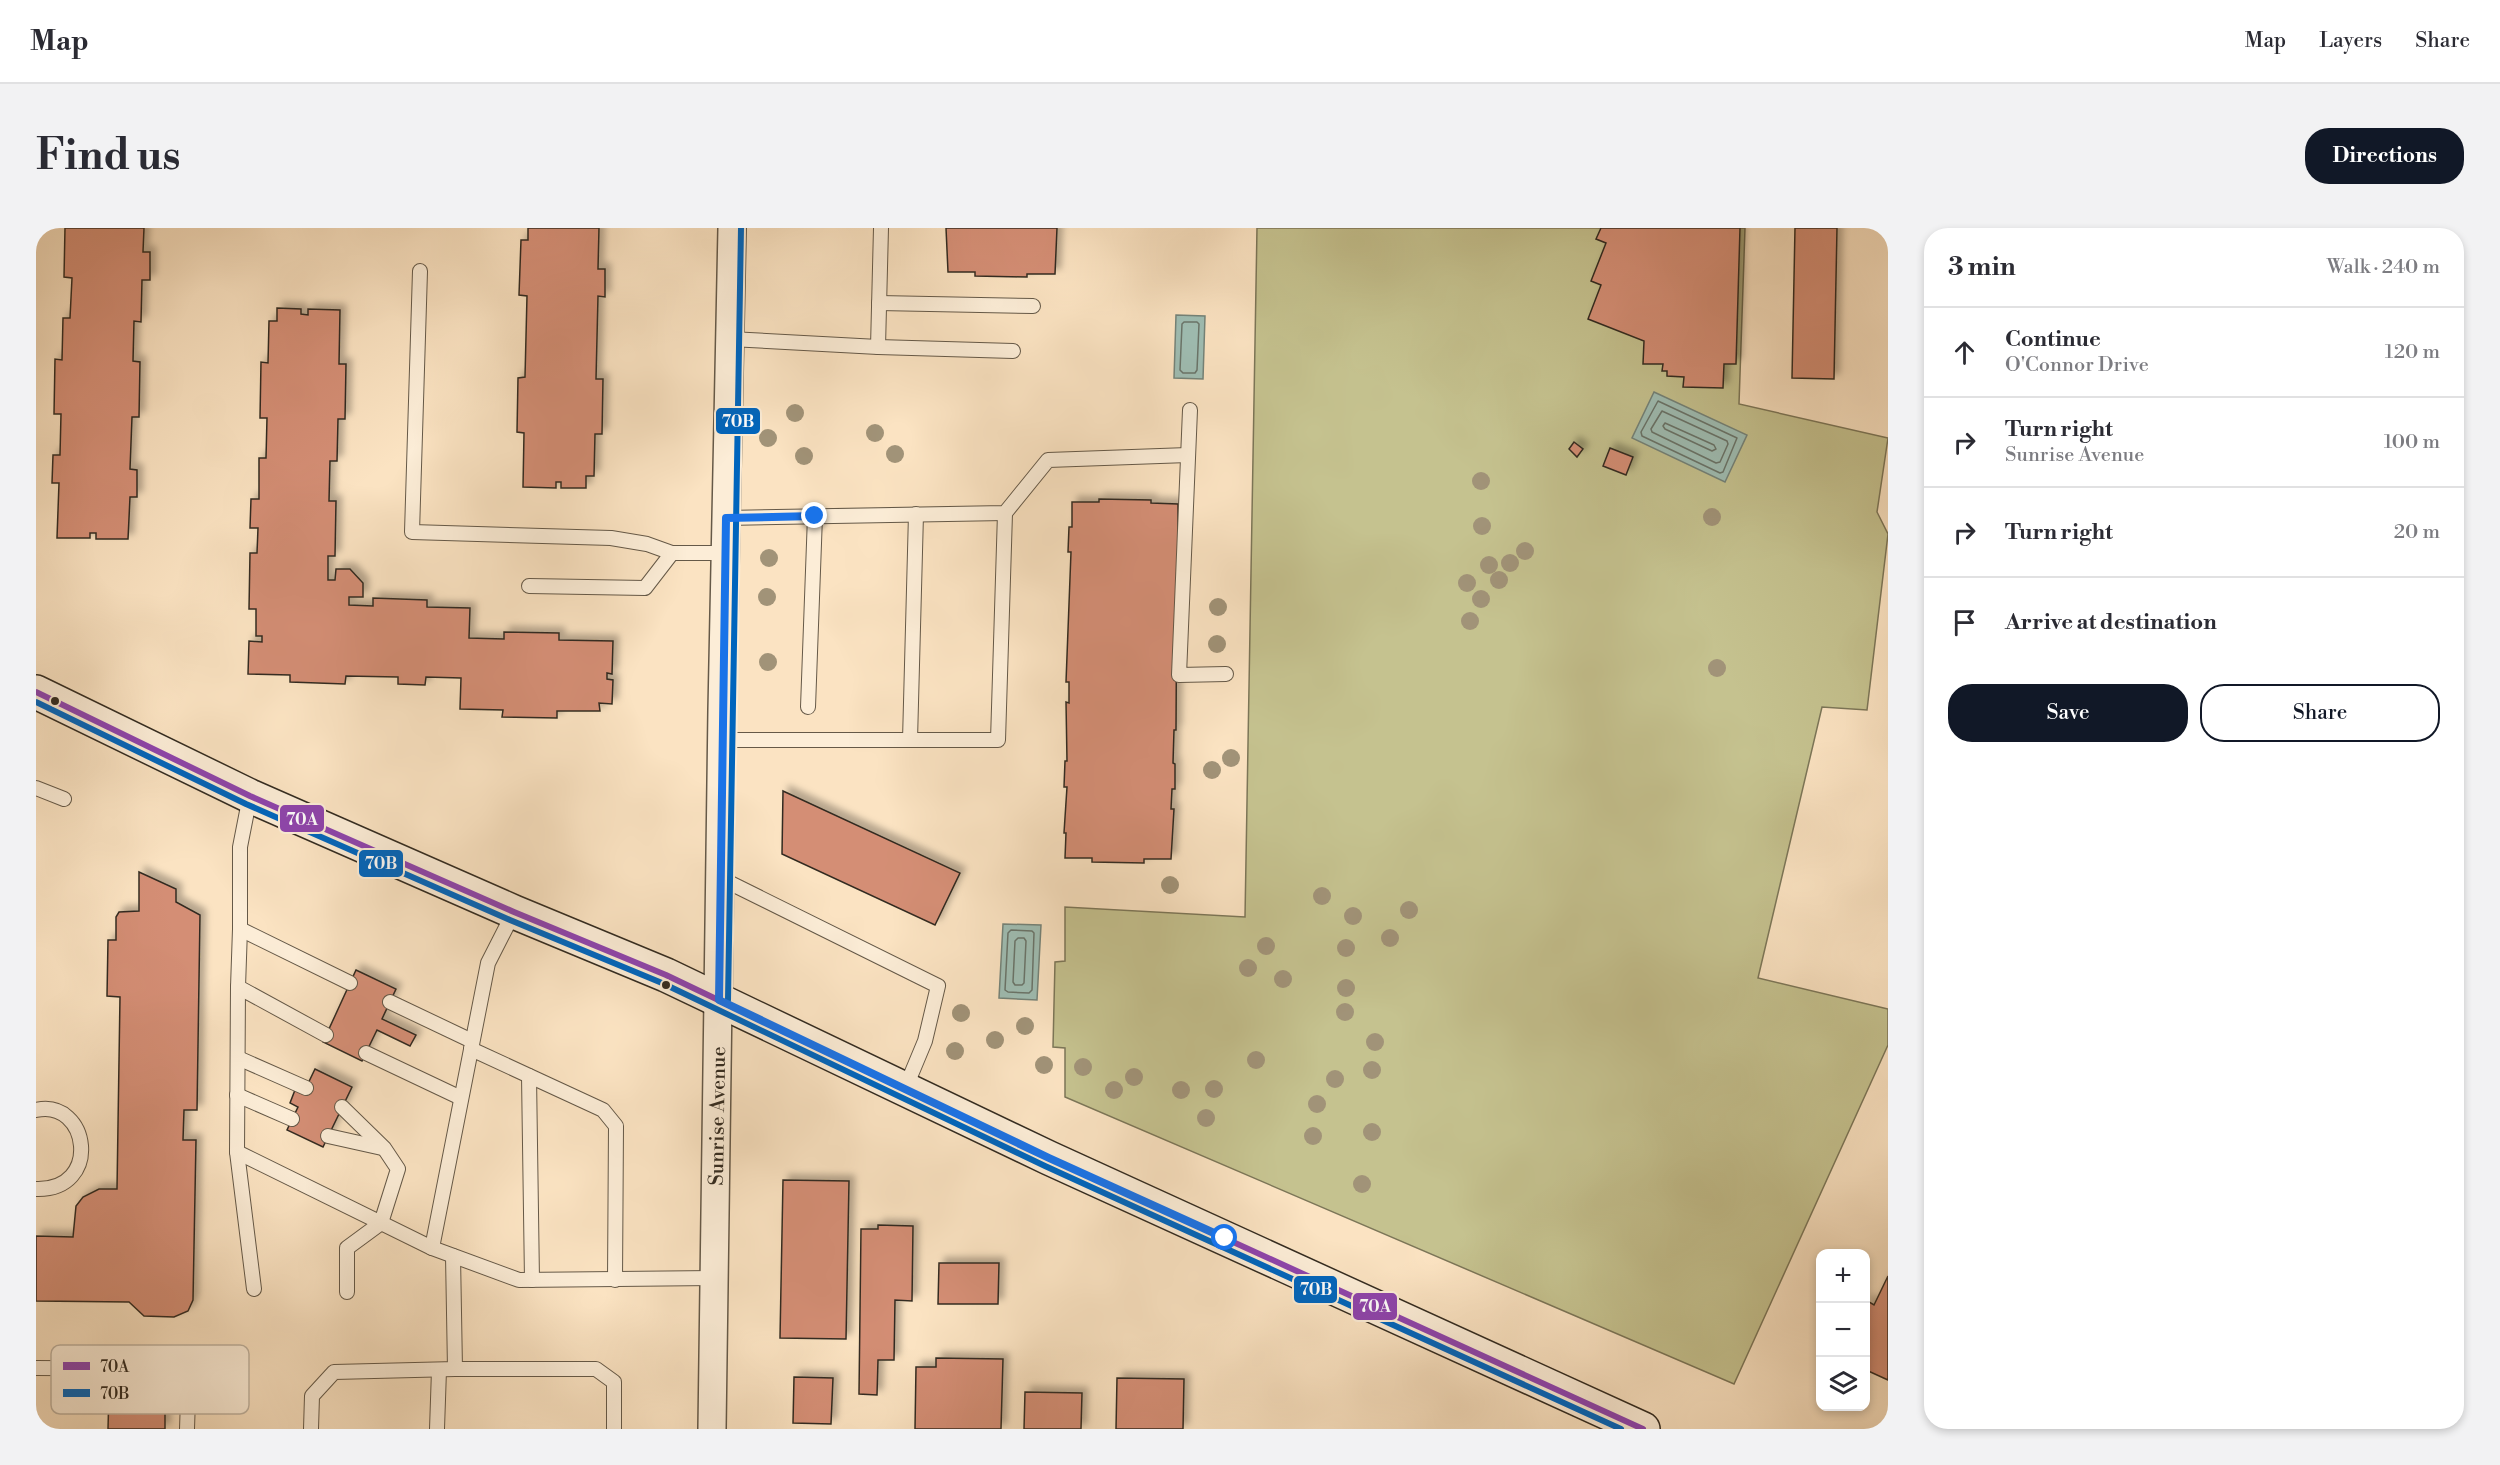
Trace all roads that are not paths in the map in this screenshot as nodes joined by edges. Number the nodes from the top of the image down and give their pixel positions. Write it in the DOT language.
graph roads {
  1 [pos="732,228"];
  2 [pos="881,228"];
  3 [pos="420,271"];
  4 [pos="879,303"];
  5 [pos="1033,306"];
  6 [pos="730,339"];
  7 [pos="878,347"];
  8 [pos="1013,351"];
  9 [pos="1190,410"];
  10 [pos="1188,455"];
  11 [pos="1005,513"];
  12 [pos="916,514"];
  13 [pos="815,516"];
  14 [pos="726,518"];
  15 [pos="672,553"];
  16 [pos="725,553"];
  17 [pos="529,586"];
  18 [pos="1226,674"];
  19 [pos="36,692"];
  20 [pos="808,707"];
  21 [pos="722,740"];
  22 [pos="910,740"];
  23 [pos="36,788"];
  24 [pos="250,796"];
  25 [pos="64,799"];
  26 [pos="720,878"];
  27 [pos="514,912"];
  28 [pos="240,930"];
  29 [pos="350,983"];
  30 [pos="238,987"];
  31 [pos="719,1000"];
  32 [pos="390,1002"];
  33 [pos="327,1035"];
  34 [pos="471,1045"];
  35 [pos="366,1053"];
  36 [pos="238,1058"];
  37 [pos="529,1076"];
  38 [pos="306,1088"];
  39 [pos="904,1090"];
  40 [pos="237,1095"];
  41 [pos="461,1098"];
  42 [pos="342,1107"];
  43 [pos="36,1110"];
  44 [pos="292,1119"];
  45 [pos="328,1136"];
  46 [pos="384,1149"];
  47 [pos="237,1152"];
  48 [pos="36,1189"];
  49 [pos="381,1223"];
  50 [pos="432,1248"];
  51 [pos="453,1256"];
  52 [pos="714,1278"];
  53 [pos="532,1280"];
  54 [pos="615,1280"];
  55 [pos="254,1289"];
  56 [pos="347,1292"];
  57 [pos="36,1368"];
  58 [pos="51,1368"];
  59 [pos="455,1369"];
  60 [pos="439,1370"];
  61 [pos="188,1414"];
  62 [pos="187,1429"];
  63 [pos="311,1429"];
  64 [pos="436,1429"];
  65 [pos="614,1429"];
  66 [pos="712,1429"];
  67 [pos="1643,1429"];
  1 -- 6 [label="street, Sunrise Avenue"];
  2 -- 4 [label="lane"];
  3 -- 15 [label="lane"];
  4 -- 5 [label="lane"];
  4 -- 7 [label="lane"];
  6 -- 7 [label="lane"];
  6 -- 14 [label="street, Sunrise Avenue"];
  7 -- 8 [label="lane"];
  9 -- 10 [label="lane"];
  10 -- 11 [label="lane"];
  10 -- 18 [label="lane"];
  11 -- 12 [label="lane"];
  11 -- 22 [label="lane"];
  12 -- 13 [label="lane"];
  12 -- 22 [label="lane"];
  13 -- 14 [label="lane"];
  13 -- 20 [label="lane"];
  14 -- 16 [label="street, Sunrise Avenue"];
  15 -- 16 [label="lane"];
  15 -- 17 [label="lane"];
  16 -- 21 [label="street, Sunrise Avenue"];
  19 -- 24 [label="main road"];
  21 -- 22 [label="lane"];
  21 -- 26 [label="street, Sunrise Avenue"];
  23 -- 25 [label="lane"];
  24 -- 27 [label="main road"];
  24 -- 28 [label="lane"];
  26 -- 31 [label="street, Sunrise Avenue"];
  26 -- 39 [label="lane"];
  27 -- 31 [label="main road"];
  27 -- 34 [label="lane"];
  28 -- 29 [label="lane"];
  28 -- 30 [label="lane"];
  30 -- 33 [label="lane"];
  30 -- 36 [label="lane"];
  31 -- 39 [label="main road"];
  31 -- 52 [label="street, Sunrise Avenue"];
  32 -- 34 [label="lane"];
  34 -- 37 [label="lane"];
  34 -- 41 [label="lane"];
  35 -- 41 [label="lane"];
  36 -- 38 [label="lane"];
  36 -- 40 [label="lane"];
  37 -- 53 [label="lane"];
  37 -- 54 [label="lane"];
  39 -- 67 [label="main road"];
  40 -- 44 [label="lane"];
  40 -- 47 [label="lane"];
  41 -- 50 [label="lane"];
  42 -- 46 [label="lane"];
  43 -- 48 [label="lane"];
  45 -- 46 [label="lane"];
  46 -- 49 [label="lane"];
  47 -- 49 [label="lane"];
  47 -- 55 [label="lane"];
  49 -- 50 [label="lane"];
  49 -- 56 [label="lane"];
  50 -- 51 [label="lane"];
  51 -- 53 [label="lane"];
  51 -- 59 [label="lane"];
  52 -- 54 [label="lane"];
  52 -- 66 [label="street, Sunrise Avenue"];
  53 -- 54 [label="lane"];
  57 -- 58 [label="lane"];
  59 -- 60 [label="lane"];
  59 -- 65 [label="lane"];
  60 -- 63 [label="lane"];
  60 -- 64 [label="lane"];
  61 -- 62 [label="lane"];
}
